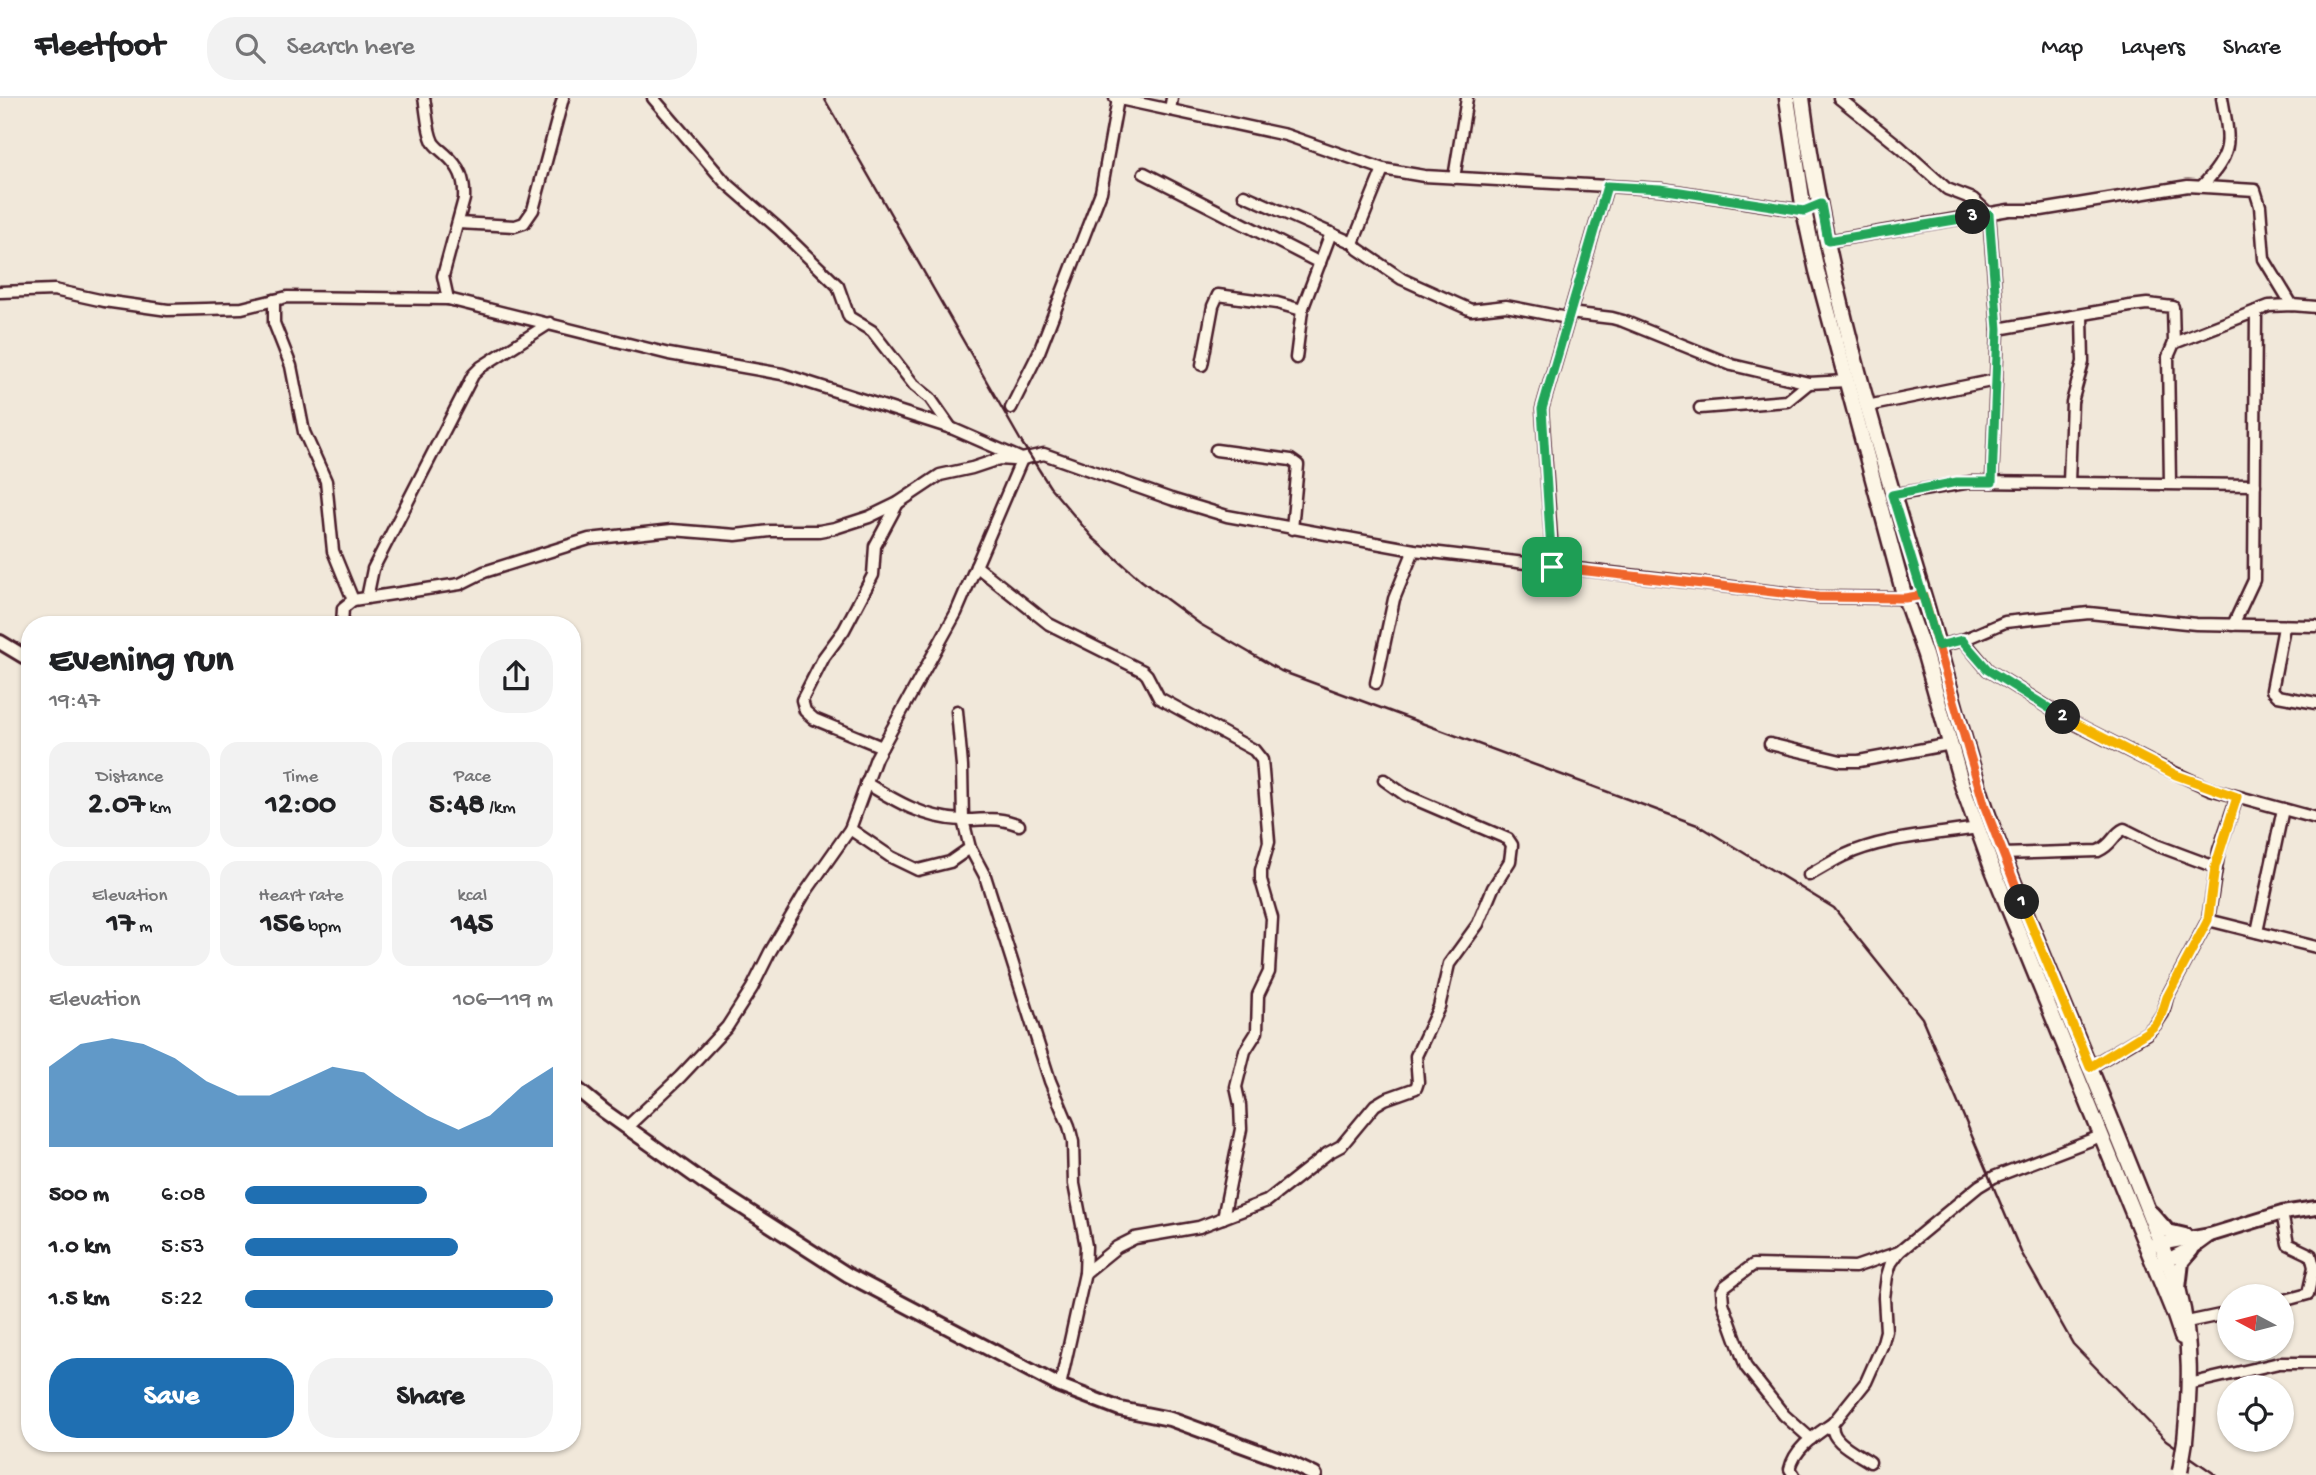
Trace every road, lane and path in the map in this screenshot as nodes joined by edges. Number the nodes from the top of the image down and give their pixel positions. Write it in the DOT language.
graph roads {
  1 [pos="424,98"];
  2 [pos="563,98"];
  3 [pos="653,98"];
  4 [pos="1117,98"];
  5 [pos="1172,98"];
  6 [pos="1468,98"];
  7 [pos="1787,98"];
  8 [pos="1802,98"];
  9 [pos="1839,98"];
  10 [pos="2222,98"];
  11 [pos="1170,110"];
  12 [pos="1383,169"];
  13 [pos="1144,173"];
  14 [pos="1454,178"];
  15 [pos="1607,186"];
  16 [pos="2202,186"];
  17 [pos="1244,195"];
  18 [pos="1821,204"];
  19 [pos="1804,211"];
  20 [pos="1989,214"];
  21 [pos="458,223"];
  22 [pos="1331,233"];
  23 [pos="1828,241"];
  24 [pos="1353,243"];
  25 [pos="1320,263"];
  26 [pos="0,292"];
  27 [pos="448,299"];
  28 [pos="274,300"];
  29 [pos="2292,305"];
  30 [pos="2316,307"];
  31 [pos="1302,310"];
  32 [pos="2256,311"];
  33 [pos="1568,316"];
  34 [pos="2082,316"];
  35 [pos="550,323"];
  36 [pos="1998,329"];
  37 [pos="2174,343"];
  38 [pos="1296,358"];
  39 [pos="1202,365"];
  40 [pos="1846,380"];
  41 [pos="1996,380"];
  42 [pos="1809,383"];
  43 [pos="1867,406"];
  44 [pos="1011,408"];
  45 [pos="1700,408"];
  46 [pos="951,428"];
  47 [pos="1216,450"];
  48 [pos="1022,460"];
  49 [pos="1992,482"];
  50 [pos="2069,482"];
  51 [pos="2170,483"];
  52 [pos="2255,485"];
  53 [pos="1892,495"];
  54 [pos="898,503"];
  55 [pos="1292,529"];
  56 [pos="1414,550"];
  57 [pos="976,566"];
  58 [pos="1552,567"];
  59 [pos="1923,595"];
  60 [pos="367,598"];
  61 [pos="1905,598"];
  62 [pos="353,600"];
  63 [pos="343,616"];
  64 [pos="2233,625"];
  65 [pos="2316,626"];
  66 [pos="2284,627"];
  67 [pos="1962,640"];
  68 [pos="0,642"];
  69 [pos="1938,646"];
  70 [pos="21,655"];
  71 [pos="1376,683"];
  72 [pos="2316,704"];
  73 [pos="957,712"];
  74 [pos="1770,744"];
  75 [pos="1951,744"];
  76 [pos="882,747"];
  77 [pos="1384,780"];
  78 [pos="866,783"];
  79 [pos="2237,797"];
  80 [pos="2283,809"];
  81 [pos="2316,818"];
  82 [pos="963,820"];
  83 [pos="1019,825"];
  84 [pos="1977,828"];
  85 [pos="850,829"];
  86 [pos="970,848"];
  87 [pos="2002,853"];
  88 [pos="2215,867"];
  89 [pos="1809,875"];
  90 [pos="2208,920"];
  91 [pos="2257,932"];
  92 [pos="2316,947"];
  93 [pos="2090,1067"];
  94 [pos="581,1092"];
  95 [pos="627,1127"];
  96 [pos="2101,1136"];
  97 [pos="2145,1202"];
  98 [pos="2316,1208"];
  99 [pos="2282,1213"];
  100 [pos="1223,1218"];
  101 [pos="2194,1241"];
  102 [pos="2154,1245"];
  103 [pos="1899,1252"];
  104 [pos="2162,1263"];
  105 [pos="1085,1273"];
  106 [pos="2179,1292"];
  107 [pos="2294,1298"];
  108 [pos="2217,1315"];
  109 [pos="2187,1322"];
  110 [pos="2316,1363"];
  111 [pos="2188,1364"];
  112 [pos="2189,1384"];
  113 [pos="1060,1386"];
  114 [pos="1833,1423"];
  115 [pos="1811,1438"];
  116 [pos="1870,1462"];
  117 [pos="2180,1473"];
  118 [pos="1315,1475"];
  119 [pos="1794,1475"];
  1 -- 21 [label="street"];
  2 -- 21 [label="street"];
  3 -- 46 [label="street"];
  4 -- 11 [label="street"];
  4 -- 44 [label="street"];
  5 -- 11 [label="street"];
  6 -- 14 [label="street"];
  7 -- 19 [label="main road"];
  8 -- 18 [label="main road"];
  9 -- 20 [label="street"];
  10 -- 16 [label="street"];
  11 -- 12 [label="street"];
  12 -- 14 [label="street"];
  12 -- 24 [label="street"];
  13 -- 25 [label="street"];
  14 -- 15 [label="street"];
  15 -- 19 [label="street"];
  15 -- 33 [label="street"];
  16 -- 20 [label="street"];
  16 -- 29 [label="street"];
  17 -- 22 [label="street"];
  18 -- 19 [label="street"];
  18 -- 23 [label="main road"];
  19 -- 40 [label="main road"];
  20 -- 23 [label="street"];
  20 -- 36 [label="street"];
  21 -- 27 [label="street"];
  22 -- 24 [label="street"];
  22 -- 25 [label="street"];
  23 -- 43 [label="main road"];
  24 -- 33 [label="street"];
  25 -- 31 [label="street"];
  26 -- 28 [label="street"];
  27 -- 28 [label="street"];
  27 -- 35 [label="street"];
  28 -- 62 [label="street"];
  29 -- 30 [label="street"];
  29 -- 32 [label="street"];
  31 -- 38 [label="street"];
  31 -- 39 [label="street"];
  32 -- 37 [label="street"];
  32 -- 52 [label="street"];
  33 -- 42 [label="street"];
  33 -- 58 [label="street"];
  34 -- 36 [label="street"];
  34 -- 37 [label="street"];
  34 -- 50 [label="street"];
  35 -- 46 [label="street"];
  35 -- 60 [label="street"];
  36 -- 41 [label="street"];
  37 -- 51 [label="street"];
  40 -- 42 [label="street"];
  40 -- 61 [label="main road"];
  41 -- 43 [label="street"];
  41 -- 49 [label="street"];
  42 -- 45 [label="street"];
  43 -- 53 [label="main road"];
  46 -- 48 [label="street"];
  47 -- 55 [label="street"];
  48 -- 54 [label="street"];
  48 -- 55 [label="street"];
  48 -- 57 [label="street"];
  49 -- 50 [label="street"];
  49 -- 53 [label="street"];
  50 -- 51 [label="street"];
  51 -- 52 [label="street"];
  52 -- 64 [label="street"];
  53 -- 59 [label="main road"];
  54 -- 60 [label="street"];
  54 -- 76 [label="street"];
  55 -- 56 [label="street"];
  56 -- 58 [label="street"];
  56 -- 71 [label="street"];
  57 -- 76 [label="street"];
  57 -- 100 [label="street"];
  58 -- 61 [label="street"];
  59 -- 61 [label="street"];
  59 -- 69 [label="main road"];
  60 -- 62 [label="street"];
  61 -- 75 [label="main road"];
  62 -- 63 [label="street"];
  64 -- 66 [label="street"];
  64 -- 67 [label="street"];
  65 -- 66 [label="street"];
  66 -- 72 [label="street"];
  67 -- 69 [label="street"];
  67 -- 79 [label="street"];
  68 -- 70 [label="street"];
  69 -- 87 [label="main road"];
  73 -- 82 [label="street"];
  74 -- 75 [label="street"];
  75 -- 84 [label="main road"];
  76 -- 78 [label="street"];
  77 -- 100 [label="street"];
  78 -- 82 [label="street"];
  78 -- 85 [label="street"];
  79 -- 80 [label="street"];
  79 -- 88 [label="street"];
  80 -- 81 [label="street"];
  80 -- 91 [label="street"];
  82 -- 83 [label="street"];
  82 -- 86 [label="street"];
  84 -- 89 [label="street"];
  84 -- 96 [label="main road"];
  85 -- 86 [label="street"];
  85 -- 95 [label="street"];
  86 -- 105 [label="street"];
  87 -- 88 [label="street"];
  87 -- 93 [label="main road"];
  88 -- 90 [label="street"];
  90 -- 91 [label="street"];
  90 -- 93 [label="street"];
  91 -- 92 [label="street"];
  93 -- 97 [label="main road"];
  94 -- 95 [label="street"];
  95 -- 113 [label="street"];
  96 -- 102 [label="main road"];
  96 -- 103 [label="street"];
  97 -- 101 [label="street"];
  97 -- 102 [label="main road"];
  98 -- 99 [label="street"];
  99 -- 101 [label="street"];
  99 -- 107 [label="street"];
  100 -- 105 [label="street"];
  101 -- 102 [label="street"];
  101 -- 104 [label="street"];
  101 -- 106 [label="street"];
  102 -- 104 [label="main road"];
  103 -- 114 [label="street"];
  103 -- 115 [label="street"];
  104 -- 106 [label="main road"];
  104 -- 111 [label="main road"];
  105 -- 113 [label="street"];
  106 -- 109 [label="main road"];
  108 -- 109 [label="street"];
  109 -- 111 [label="main road"];
  110 -- 112 [label="street"];
  111 -- 112 [label="main road"];
  112 -- 117 [label="main road, bridge"];
  113 -- 118 [label="street"];
  114 -- 115 [label="street"];
  114 -- 116 [label="street"];
  115 -- 119 [label="street"];
}
